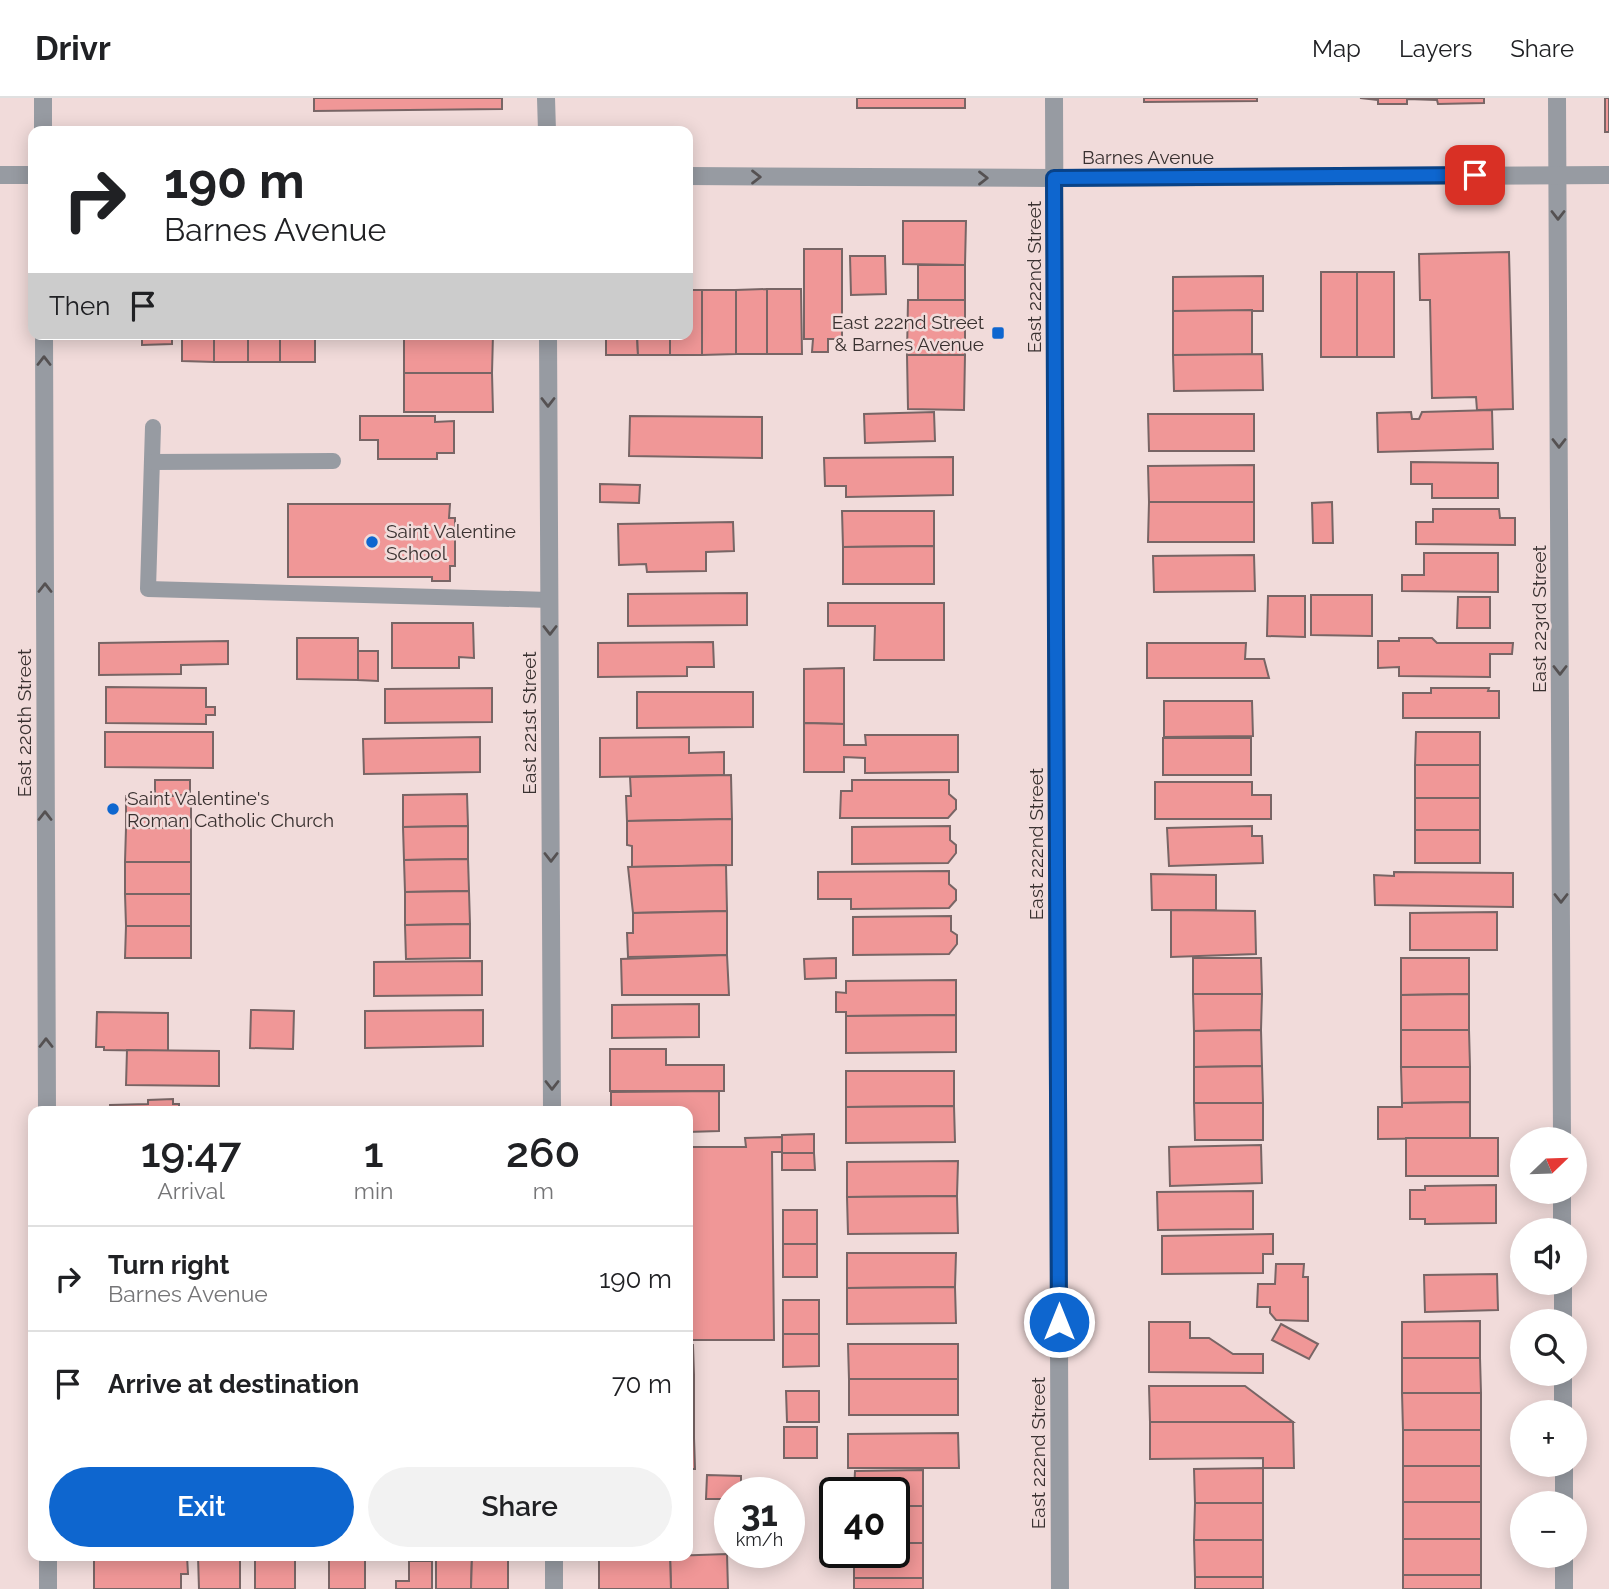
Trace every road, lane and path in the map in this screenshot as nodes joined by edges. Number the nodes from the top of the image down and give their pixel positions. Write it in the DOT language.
graph roads {
  1 [pos="43,98"];
  2 [pos="546,98"];
  3 [pos="1054,98"];
  4 [pos="1557,98"];
  5 [pos="43,126"];
  6 [pos="547,126"];
  7 [pos="0,175"];
  8 [pos="28,175"];
  9 [pos="1558,175"];
  10 [pos="1609,175"];
  11 [pos="693,176"];
  12 [pos="1054,178"];
  13 [pos="44,340"];
  14 [pos="548,340"];
  15 [pos="153,427"];
  16 [pos="333,461"];
  17 [pos="152,462"];
  18 [pos="550,600"];
  19 [pos="47,1106"];
  20 [pos="552,1106"];
  21 [pos="1562,1127"];
  22 [pos="48,1561"];
  23 [pos="554,1561"];
  24 [pos="1564,1568"];
  25 [pos="48,1589"];
  26 [pos="554,1589"];
  27 [pos="1060,1589"];
  28 [pos="1564,1589"];
  1 -- 5 [label="street"];
  2 -- 6 [label="street"];
  3 -- 12 [label="street, East 222nd Street"];
  4 -- 9 [label="street, East 223rd Street"];
  7 -- 8 [label="street"];
  9 -- 10 [label="street, Barnes Avenue"];
  9 -- 12 [label="street, Barnes Avenue"];
  9 -- 21 [label="street, East 223rd Street, one-way"];
  11 -- 12 [label="street, Barnes Avenue, one-way"];
  12 -- 27 [label="street, East 222nd Street"];
  19 -- 13 [label="street, East 220th Street, one-way"];
  14 -- 18 [label="street, East 221st Street, one-way"];
  15 -- 17 [label="lane"];
  16 -- 17 [label="lane"];
  17 -- 18 [label="lane"];
  18 -- 20 [label="street, East 221st Street, one-way"];
  22 -- 25 [label="street"];
  23 -- 26 [label="street"];
  24 -- 28 [label="street"];
}
